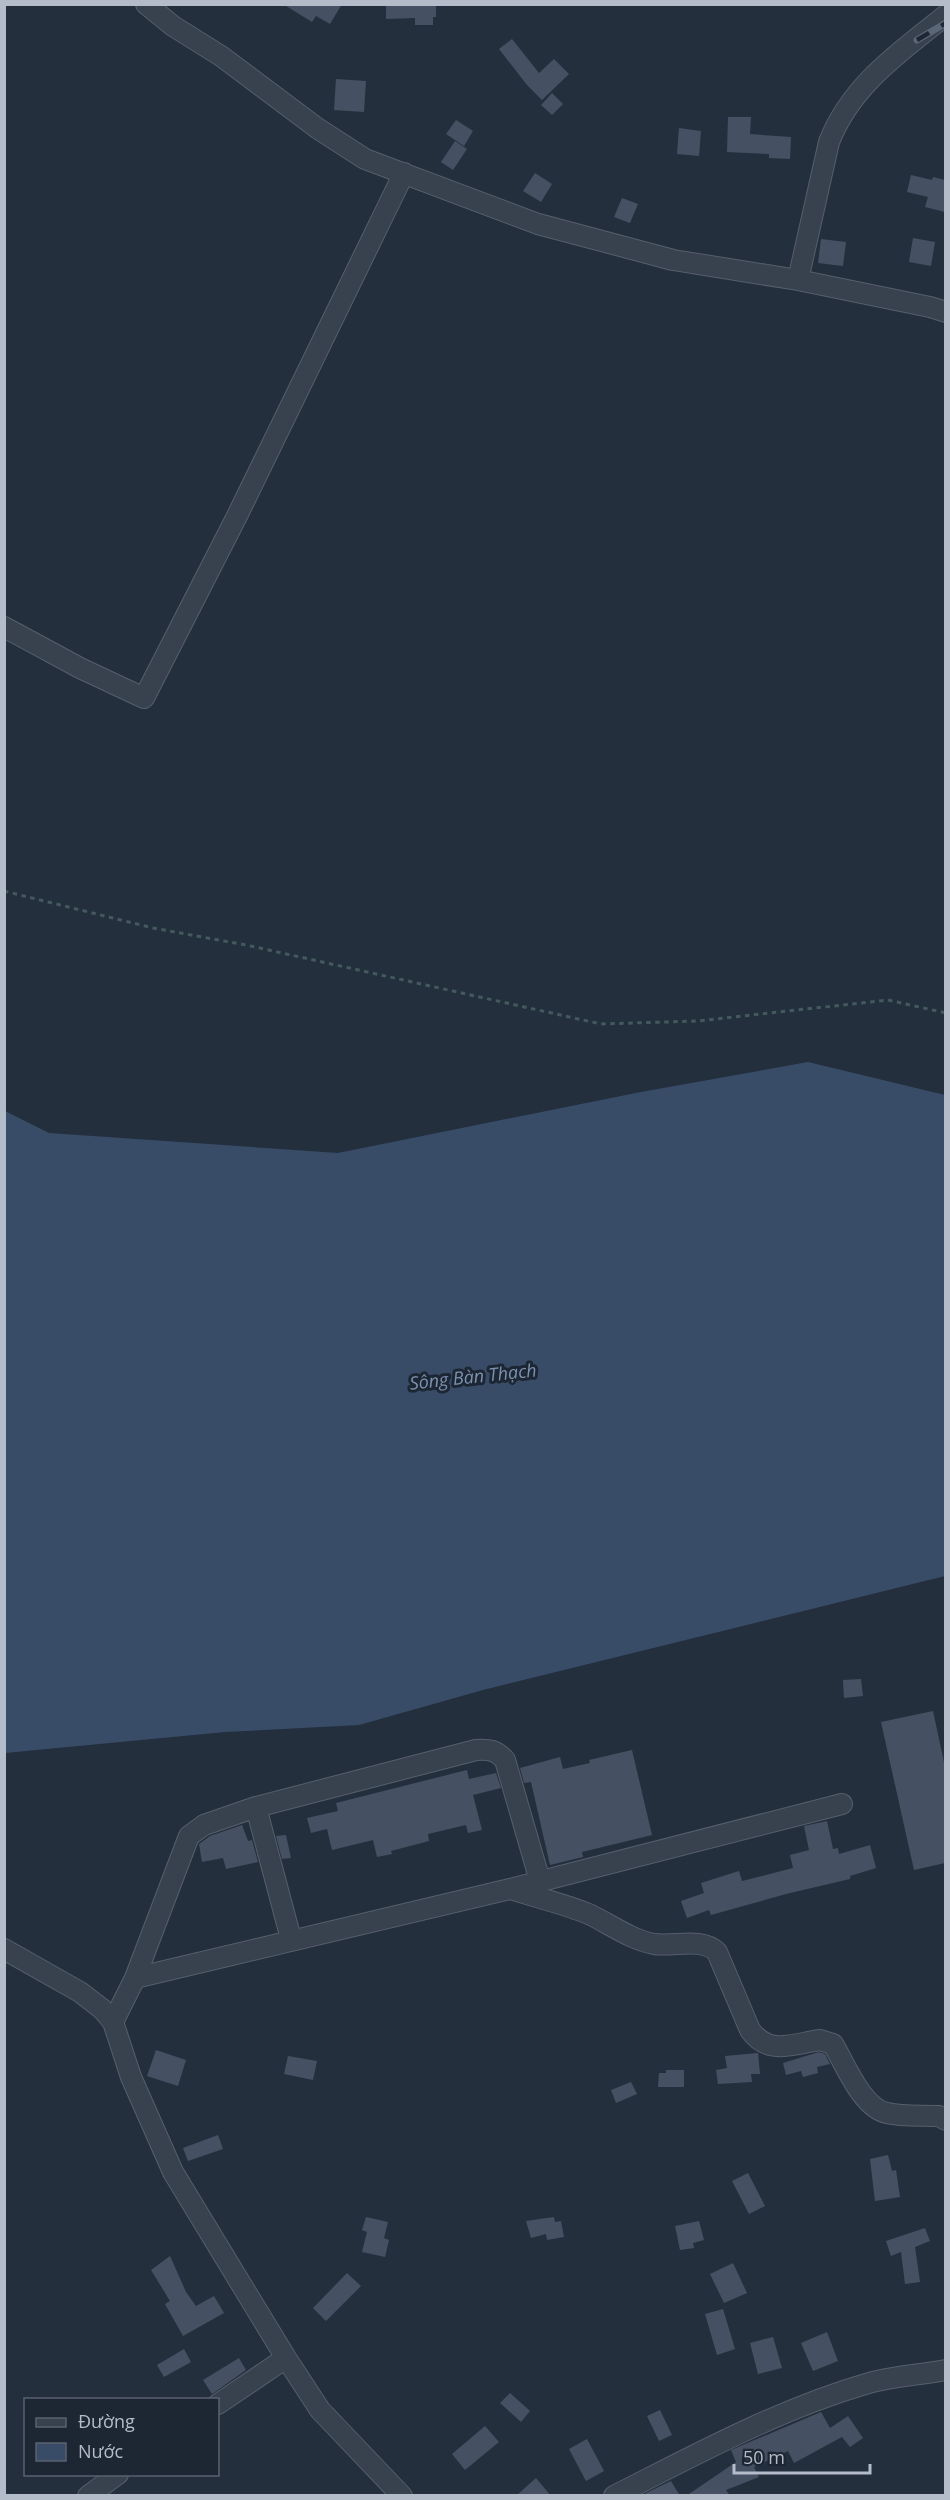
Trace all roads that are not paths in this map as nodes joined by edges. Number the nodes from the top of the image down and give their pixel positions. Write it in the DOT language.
graph roads {
  1 [pos="147,4"];
  2 [pos="945,15"];
  3 [pos="404,173"];
  4 [pos="798,280"];
  5 [pos="945,312"];
  6 [pos="4,627"];
  7 [pos="842,1804"];
  8 [pos="256,1807"];
  9 [pos="540,1881"];
  10 [pos="510,1889"];
  11 [pos="291,1939"];
  12 [pos="4,1949"];
  13 [pos="135,1978"];
  14 [pos="113,2022"];
  15 [pos="945,2120"];
  16 [pos="286,2358"];
  17 [pos="945,2370"];
  18 [pos="219,2403"];
  19 [pos="117,2476"];
  20 [pos="88,2496"];
  21 [pos="402,2496"];
  22 [pos="614,2496"];
  1 -- 3 [label="street"];
  2 -- 4 [label="street"];
  3 -- 4 [label="street"];
  3 -- 6 [label="street"];
  4 -- 5 [label="street"];
  7 -- 9 [label="street"];
  8 -- 9 [label="street"];
  8 -- 11 [label="street"];
  8 -- 13 [label="street"];
  9 -- 10 [label="street"];
  10 -- 11 [label="street"];
  10 -- 15 [label="street"];
  11 -- 13 [label="street"];
  12 -- 14 [label="street"];
  13 -- 14 [label="street"];
  14 -- 16 [label="street"];
  16 -- 18 [label="street"];
  16 -- 21 [label="street"];
  17 -- 22 [label="street"];
  19 -- 20 [label="street"];
}
